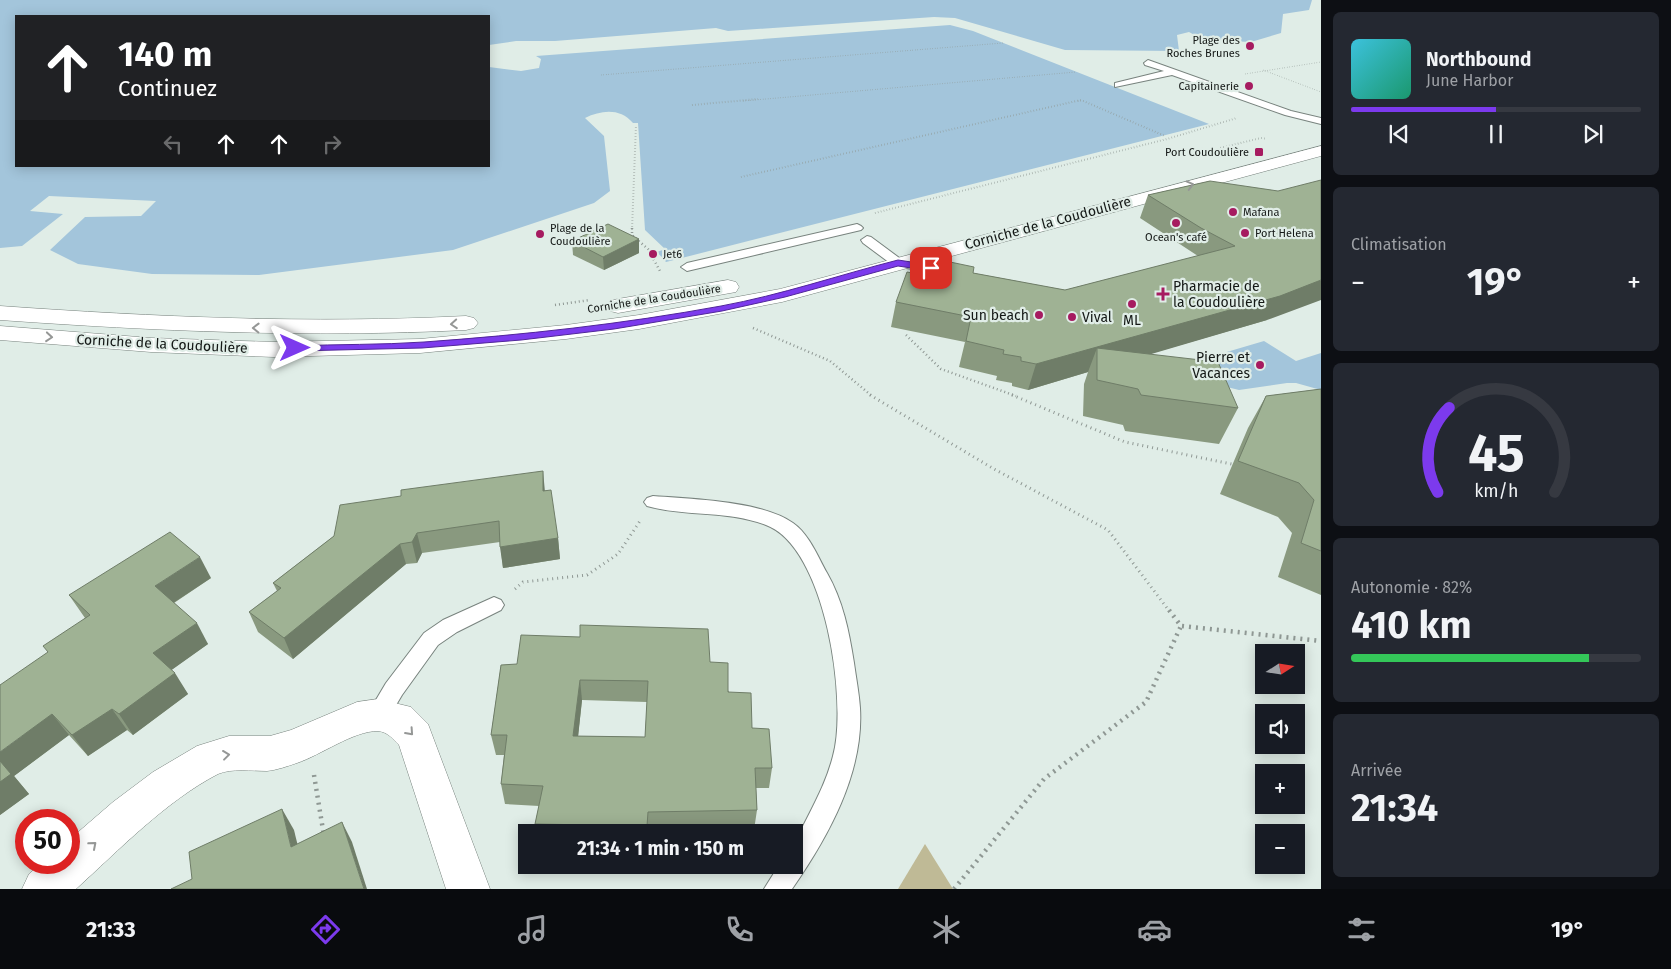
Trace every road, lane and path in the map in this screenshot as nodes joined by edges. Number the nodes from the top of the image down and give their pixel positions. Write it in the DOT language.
graph roads {
  1 [pos="1003,43"];
  2 [pos="1321,62"];
  3 [pos="1148,63"];
  4 [pos="1263,70"];
  5 [pos="1076,72"];
  6 [pos="1172,72"];
  7 [pos="601,74"];
  8 [pos="1206,84"];
  9 [pos="1118,86"];
  10 [pos="1321,92"];
  11 [pos="692,105"];
  12 [pos="1275,109"];
  13 [pos="1321,121"];
  14 [pos="636,125"];
  15 [pos="1165,136"];
  16 [pos="1321,137"];
  17 [pos="1321,151"];
  18 [pos="740,178"];
  19 [pos="868,215"];
  20 [pos="857,228"];
  21 [pos="882,251"];
  22 [pos="687,267"];
  23 [pos="931,268"];
  24 [pos="722,308"];
  25 [pos="0,313"];
  26 [pos="0,333"];
  27 [pos="906,335"];
  28 [pos="1241,466"];
  29 [pos="653,502"];
  30 [pos="494,606"];
  31 [pos="1181,626"];
  32 [pos="1321,641"];
  33 [pos="378,715"];
  34 [pos="309,740"];
  35 [pos="325,846"];
  36 [pos="44,889"];
  37 [pos="468,889"];
  38 [pos="777,889"];
  39 [pos="954,889"];
  1 -- 7 [label="path"];
  2 -- 4 [label="path"];
  3 -- 6 [label="lane"];
  4 -- 8 [label="path"];
  4 -- 10 [label="path"];
  5 -- 11 [label="path"];
  6 -- 8 [label="lane"];
  6 -- 9 [label="lane"];
  8 -- 12 [label="lane"];
  12 -- 13 [label="lane"];
  12 -- 19 [label="path"];
  14 -- 22 [label="path"];
  15 -- 18 [label="path"];
  16 -- 21 [label="main road, Corniche de la Coudoulière"];
  21 -- 17 [label="main road, Corniche de la Coudoulière, one-way"];
  20 -- 22 [label="lane"];
  21 -- 23 [label="lane"];
  21 -- 24 [label="main road, Corniche de la Coudoulière"];
  21 -- 25 [label="main road, Corniche de la Coudoulière, one-way"];
  26 -- 24 [label="main road, Corniche de la Coudoulière, one-way"];
  24 -- 31 [label="path"];
  27 -- 28 [label="path"];
  29 -- 30 [label="path"];
  29 -- 38 [label="lane"];
  30 -- 33 [label="lane"];
  31 -- 32 [label="path"];
  31 -- 39 [label="path"];
  33 -- 34 [label="main road"];
  33 -- 37 [label="main road, one-way"];
  34 -- 35 [label="path"];
  36 -- 34 [label="main road, one-way"];
}
